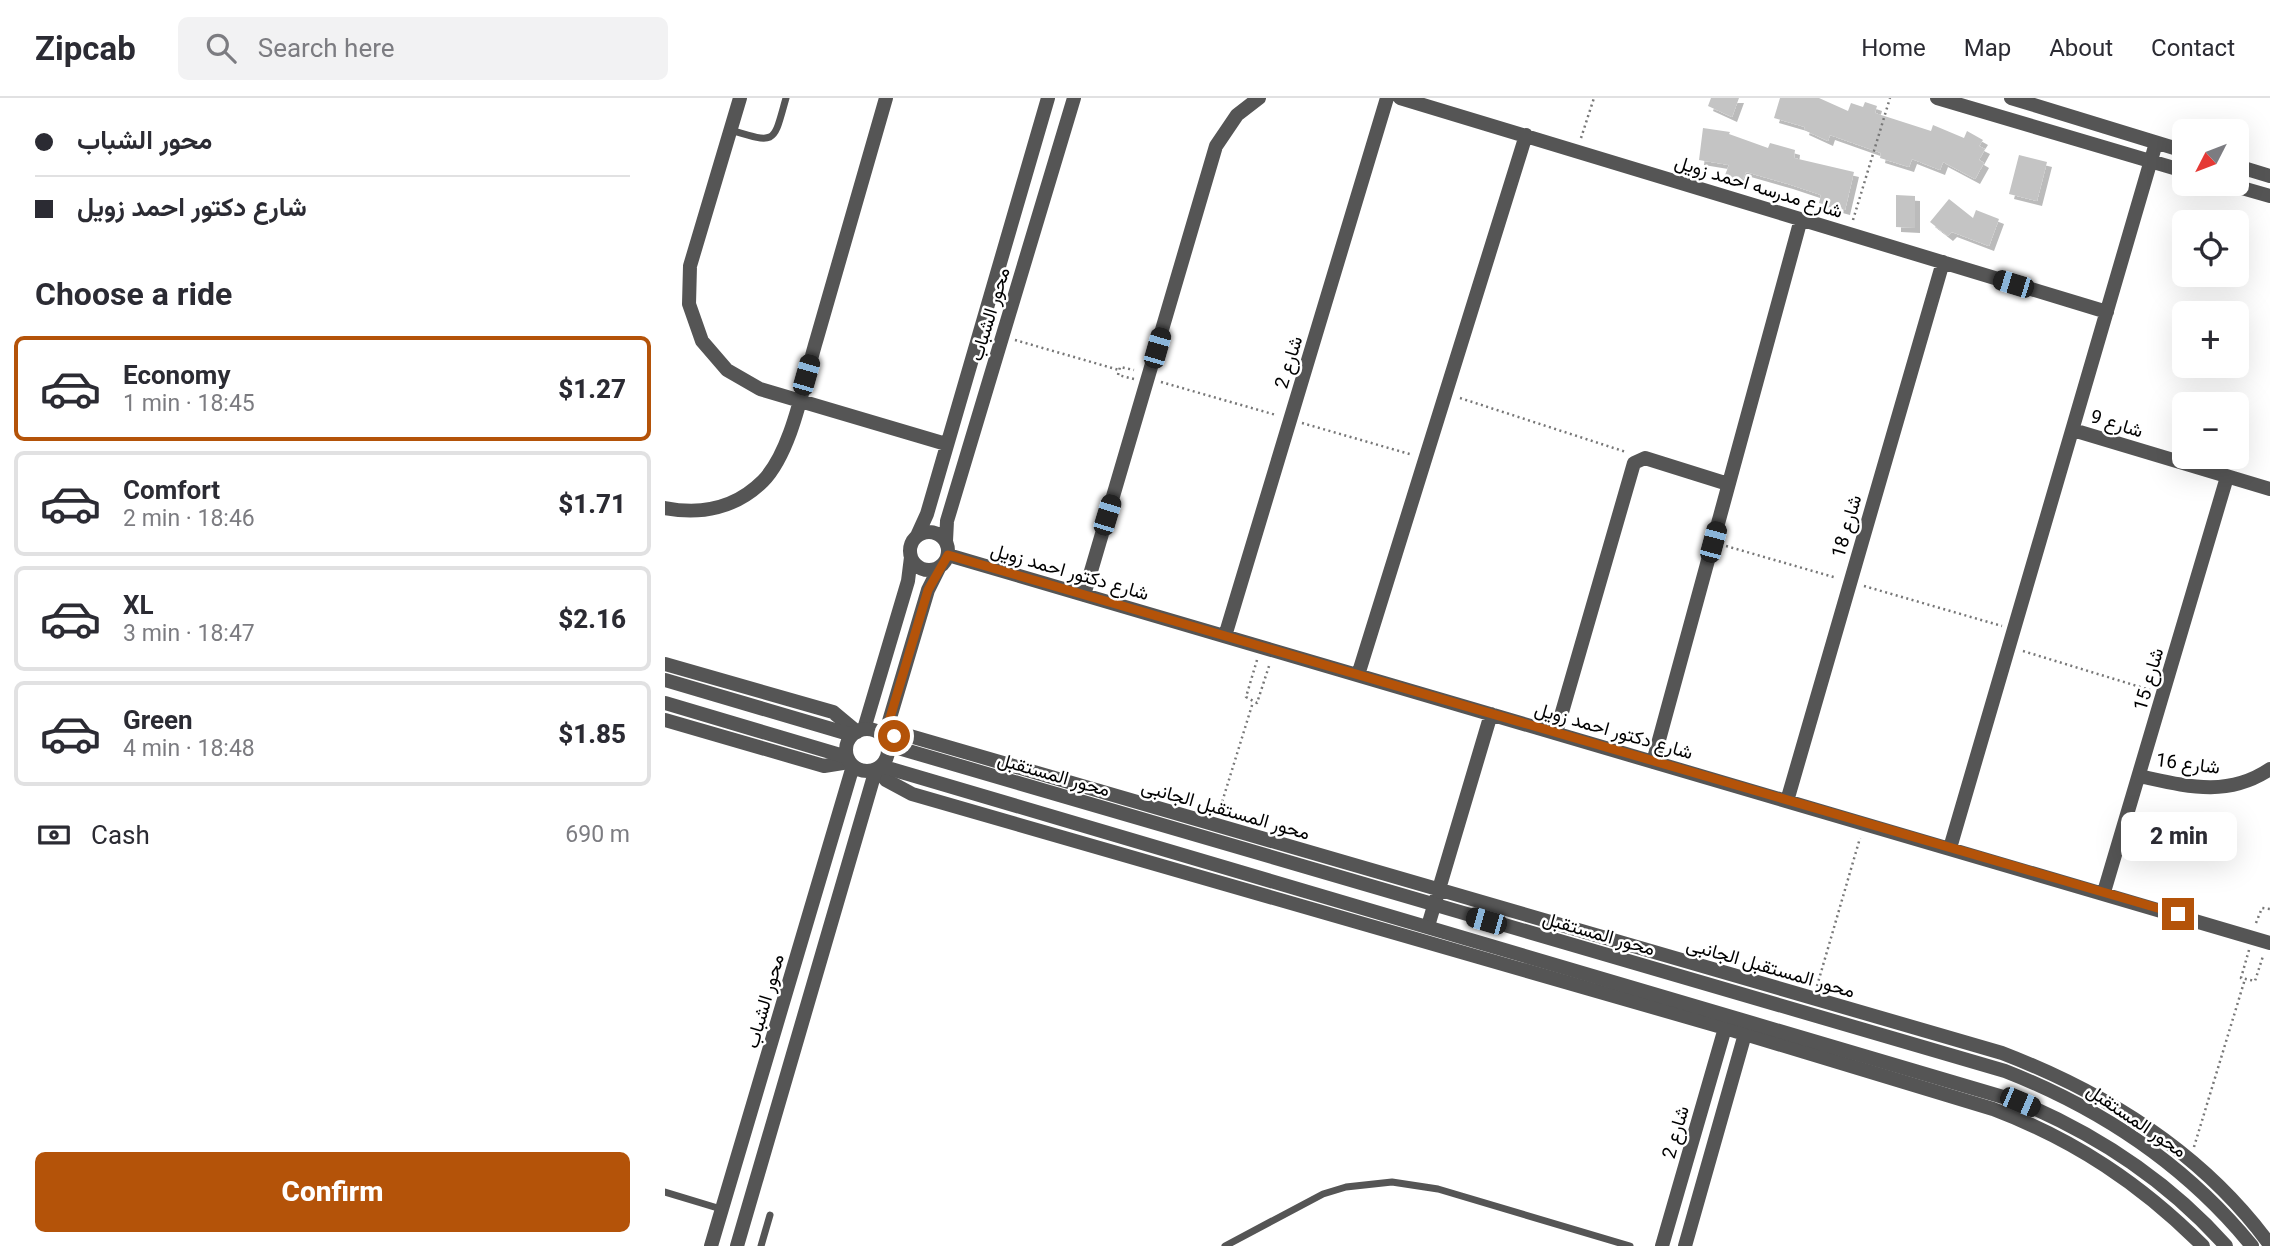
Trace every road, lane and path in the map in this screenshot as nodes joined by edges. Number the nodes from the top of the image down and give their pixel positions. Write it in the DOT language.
graph roads {
  1 [pos="740,98"];
  2 [pos="786,98"];
  3 [pos="886,98"];
  4 [pos="1048,98"];
  5 [pos="1074,98"];
  6 [pos="1259,98"];
  7 [pos="1387,98"];
  8 [pos="1400,98"];
  9 [pos="1594,98"];
  10 [pos="1890,98"];
  11 [pos="1937,98"];
  12 [pos="2011,98"];
  13 [pos="730,130"];
  14 [pos="1526,135"];
  15 [pos="2156,143"];
  16 [pos="2172,148"];
  17 [pos="1577,151"];
  18 [pos="2151,161"];
  19 [pos="2172,167"];
  20 [pos="2249,170"];
  21 [pos="2270,176"];
  22 [pos="2249,190"];
  23 [pos="2270,196"];
  24 [pos="1801,219"];
  25 [pos="1849,233"];
  26 [pos="1943,262"];
  27 [pos="2107,312"];
  28 [pos="1003,337"];
  29 [pos="1119,370"];
  30 [pos="1148,378"];
  31 [pos="1447,394"];
  32 [pos="799,401"];
  33 [pos="2073,430"];
  34 [pos="946,444"];
  35 [pos="1636,461"];
  36 [pos="2227,477"];
  37 [pos="1728,484"];
  38 [pos="2270,489"];
  39 [pos="665,508"];
  40 [pos="917,536"];
  41 [pos="947,548"];
  42 [pos="911,557"];
  43 [pos="939,568"];
  44 [pos="1084,594"];
  45 [pos="1225,636"];
  46 [pos="2010,647"];
  47 [pos="1267,649"];
  48 [pos="665,664"];
  49 [pos="1358,675"];
  50 [pos="665,680"];
  51 [pos="2163,694"];
  52 [pos="1253,702"];
  53 [pos="665,703"];
  54 [pos="1490,714"];
  55 [pos="665,720"];
  56 [pos="858,732"];
  57 [pos="1556,733"];
  58 [pos="886,742"];
  59 [pos="850,761"];
  60 [pos="1653,762"];
  61 [pos="878,768"];
  62 [pos="2270,769"];
  63 [pos="2139,776"];
  64 [pos="1787,801"];
  65 [pos="1864,823"];
  66 [pos="1216,826"];
  67 [pos="1950,848"];
  68 [pos="1439,890"];
  69 [pos="2104,892"];
  70 [pos="2270,903"];
  71 [pos="1434,906"];
  72 [pos="2269,909"];
  73 [pos="1428,926"];
  74 [pos="2261,939"];
  75 [pos="2245,979"];
  76 [pos="1814,999"];
  77 [pos="1725,1028"];
  78 [pos="1745,1034"];
  79 [pos="2190,1160"];
  80 [pos="665,1192"];
  81 [pos="722,1209"];
  82 [pos="770,1215"];
  83 [pos="712,1243"];
  84 [pos="2270,1245"];
  85 [pos="736,1246"];
  86 [pos="761,1246"];
  87 [pos="1226,1246"];
  88 [pos="1630,1246"];
  89 [pos="1662,1246"];
  90 [pos="1685,1246"];
  91 [pos="2203,1246"];
  92 [pos="2226,1246"];
  93 [pos="2252,1246"];
  1 -- 13 [label="street"];
  2 -- 13 [label="lane"];
  3 -- 32 [label="street"];
  4 -- 34 [label="street, محور الشباب"];
  5 -- 28 [label="street, محور الشباب"];
  6 -- 30 [label="street"];
  7 -- 45 [label="street, شارع 2"];
  8 -- 14 [label="street, شارع مدرسه احمد زويل"];
  9 -- 17 [label="path"];
  10 -- 25 [label="path"];
  11 -- 18 [label="street"];
  12 -- 15 [label="street"];
  13 -- 32 [label="street"];
  14 -- 17 [label="street, شارع مدرسه احمد زويل"];
  14 -- 31 [label="street"];
  15 -- 16 [label="street"];
  15 -- 18 [label="street"];
  17 -- 24 [label="street, شارع مدرسه احمد زويل"];
  18 -- 19 [label="street"];
  18 -- 27 [label="street"];
  20 -- 21 [label="street"];
  22 -- 23 [label="street"];
  24 -- 25 [label="street, شارع مدرسه احمد زويل"];
  24 -- 37 [label="street"];
  25 -- 26 [label="street, شارع مدرسه احمد زويل"];
  26 -- 27 [label="street, شارع مدرسه احمد زويل"];
  26 -- 64 [label="street, شارع 18"];
  27 -- 33 [label="street"];
  28 -- 29 [label="path"];
  28 -- 41 [label="street, محور الشباب"];
  29 -- 30 [label="path"];
  29 -- 30 [label="path"];
  30 -- 44 [label="street"];
  31 -- 35 [label="path"];
  31 -- 49 [label="street"];
  32 -- 34 [label="street"];
  32 -- 39 [label="street"];
  33 -- 36 [label="street, شارع 9"];
  33 -- 46 [label="street"];
  34 -- 40 [label="street, محور الشباب"];
  35 -- 37 [label="street"];
  35 -- 57 [label="street"];
  36 -- 38 [label="street, شارع 9"];
  36 -- 51 [label="street, شارع 15"];
  37 -- 60 [label="street"];
  40 -- 41 [label="street"];
  40 -- 42 [label="street"];
  41 -- 43 [label="street"];
  41 -- 44 [label="street, شارع دكتور احمد زويل"];
  42 -- 43 [label="street"];
  42 -- 56 [label="street"];
  43 -- 58 [label="street"];
  44 -- 45 [label="street, شارع دكتور احمد زويل"];
  45 -- 47 [label="street, شارع دكتور احمد زويل"];
  46 -- 51 [label="path"];
  46 -- 67 [label="street"];
  47 -- 49 [label="street, شارع دكتور احمد زويل"];
  47 -- 52 [label="path"];
  47 -- 52 [label="path"];
  48 -- 56 [label="street"];
  49 -- 54 [label="street, شارع دكتور احمد زويل"];
  50 -- 56 [label="street"];
  51 -- 63 [label="street, شارع 15"];
  52 -- 66 [label="path"];
  53 -- 59 [label="street"];
  54 -- 57 [label="street, شارع دكتور احمد زويل"];
  54 -- 68 [label="street"];
  55 -- 59 [label="street"];
  56 -- 58 [label="street"];
  56 -- 59 [label="street"];
  57 -- 60 [label="street, شارع دكتور احمد زويل"];
  58 -- 61 [label="street"];
  58 -- 66 [label="street, محور المستقبل الجانبى"];
  58 -- 71 [label="street, محور المستقبل"];
  59 -- 61 [label="street"];
  59 -- 81 [label="street, محور الشباب"];
  60 -- 64 [label="street, شارع دكتور احمد زويل"];
  61 -- 73 [label="street, محور المستقبل"];
  61 -- 77 [label="street"];
  61 -- 85 [label="street"];
  62 -- 63 [label="street, شارع 16"];
  63 -- 69 [label="street, شارع 15"];
  64 -- 65 [label="street, شارع دكتور احمد زويل"];
  65 -- 67 [label="street, شارع دكتور احمد زويل"];
  65 -- 76 [label="path"];
  66 -- 68 [label="street, محور المستقبل الجانبى"];
  67 -- 69 [label="street, شارع دكتور احمد زويل"];
  68 -- 71 [label="street"];
  68 -- 76 [label="street, محور المستقبل الجانبى"];
  69 -- 74 [label="street, شارع دكتور احمد زويل"];
  70 -- 72 [label="path"];
  71 -- 73 [label="street"];
  71 -- 93 [label="street, محور المستقبل"];
  72 -- 74 [label="path"];
  73 -- 92 [label="street, محور المستقبل"];
  74 -- 75 [label="path"];
  74 -- 75 [label="path"];
  75 -- 79 [label="path"];
  76 -- 79 [label="street, محور المستقبل الجانبى"];
  77 -- 78 [label="street"];
  77 -- 89 [label="street, شارع 2"];
  78 -- 90 [label="street"];
  78 -- 91 [label="street"];
  79 -- 84 [label="street, محور المستقبل الجانبى"];
  80 -- 81 [label="lane"];
  81 -- 83 [label="street, محور الشباب"];
  82 -- 86 [label="lane"];
  83 -- 85 [label="street"];
  87 -- 88 [label="lane"];
}
